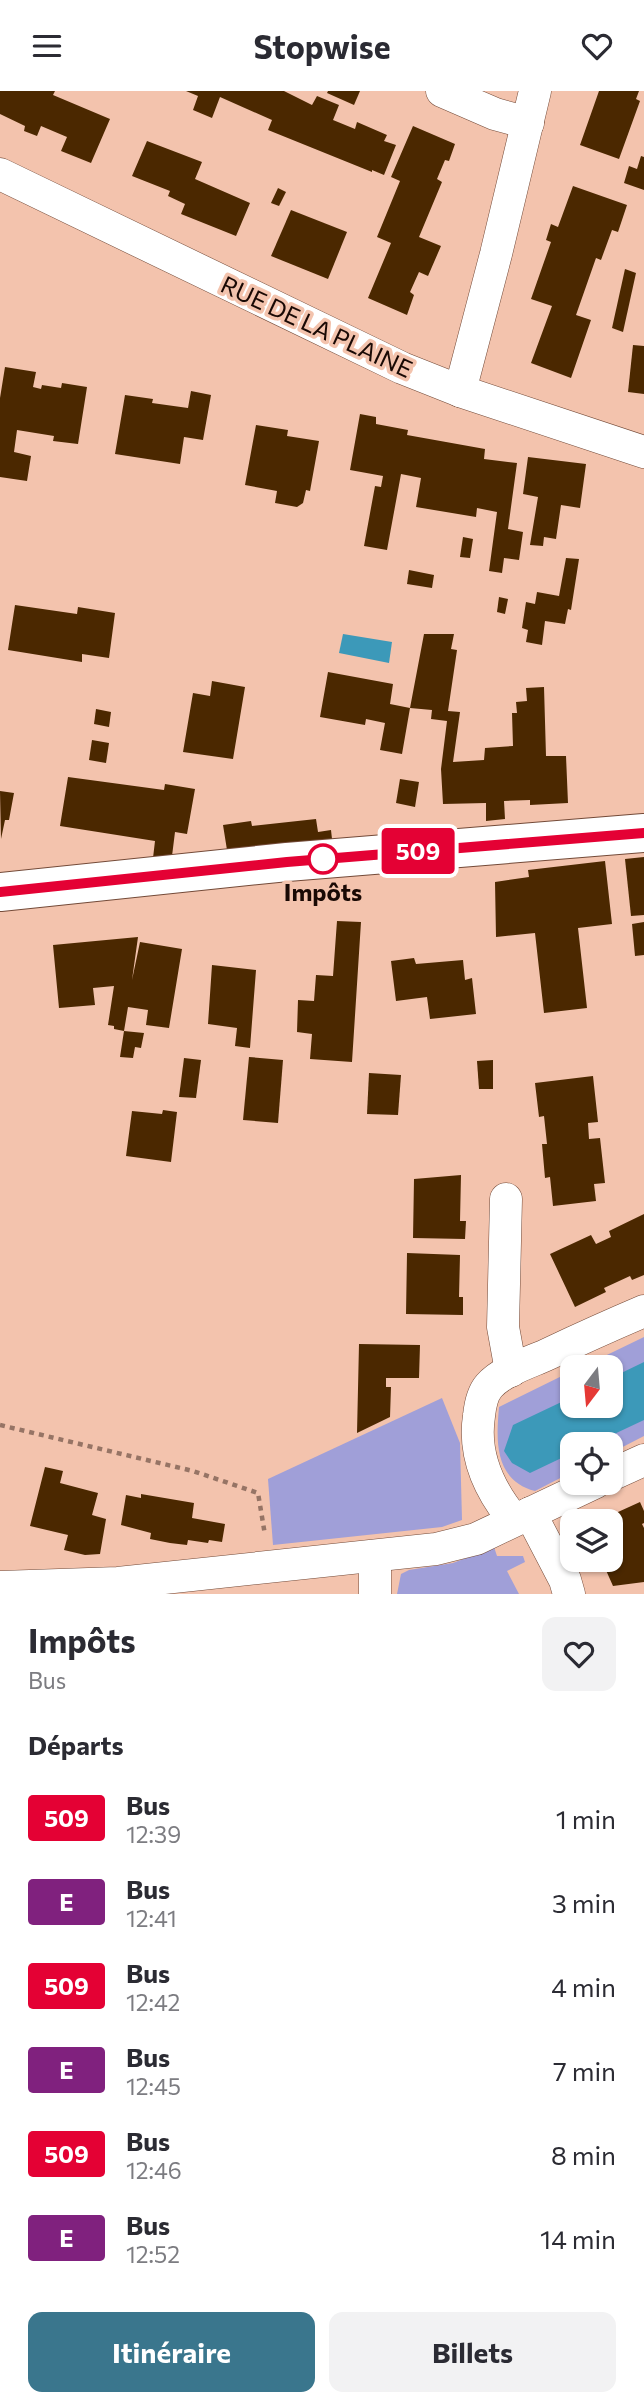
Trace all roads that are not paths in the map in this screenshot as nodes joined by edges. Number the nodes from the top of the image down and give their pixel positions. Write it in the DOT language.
graph roads {
  1 [pos="442,91"];
  2 [pos="535,91"];
  3 [pos="528,123"];
  4 [pos="0,174"];
  5 [pos="460,391"];
  6 [pos="644,452"];
  7 [pos="644,832"];
  8 [pos="0,892"];
  9 [pos="506,1199"];
  10 [pos="644,1311"];
  11 [pos="511,1371"];
  12 [pos="644,1460"];
  13 [pos="623,1470"];
  14 [pos="569,1495"];
  15 [pos="522,1517"];
  16 [pos="375,1556"];
  17 [pos="0,1587"];
  18 [pos="375,1594"];
  19 [pos="569,1594"];
  1 -- 3 [label="street"];
  2 -- 3 [label="street"];
  3 -- 5 [label="street"];
  4 -- 5 [label="street, RUE DE LA PLAINE"];
  5 -- 6 [label="street, RUE DE LA PLAINE"];
  7 -- 8 [label="main road"];
  9 -- 11 [label="street"];
  10 -- 11 [label="street"];
  11 -- 15 [label="street"];
  12 -- 13 [label="street"];
  14 -- 15 [label="street"];
  15 -- 16 [label="street"];
  15 -- 19 [label="street"];
  16 -- 17 [label="street"];
  16 -- 18 [label="street"];
}
